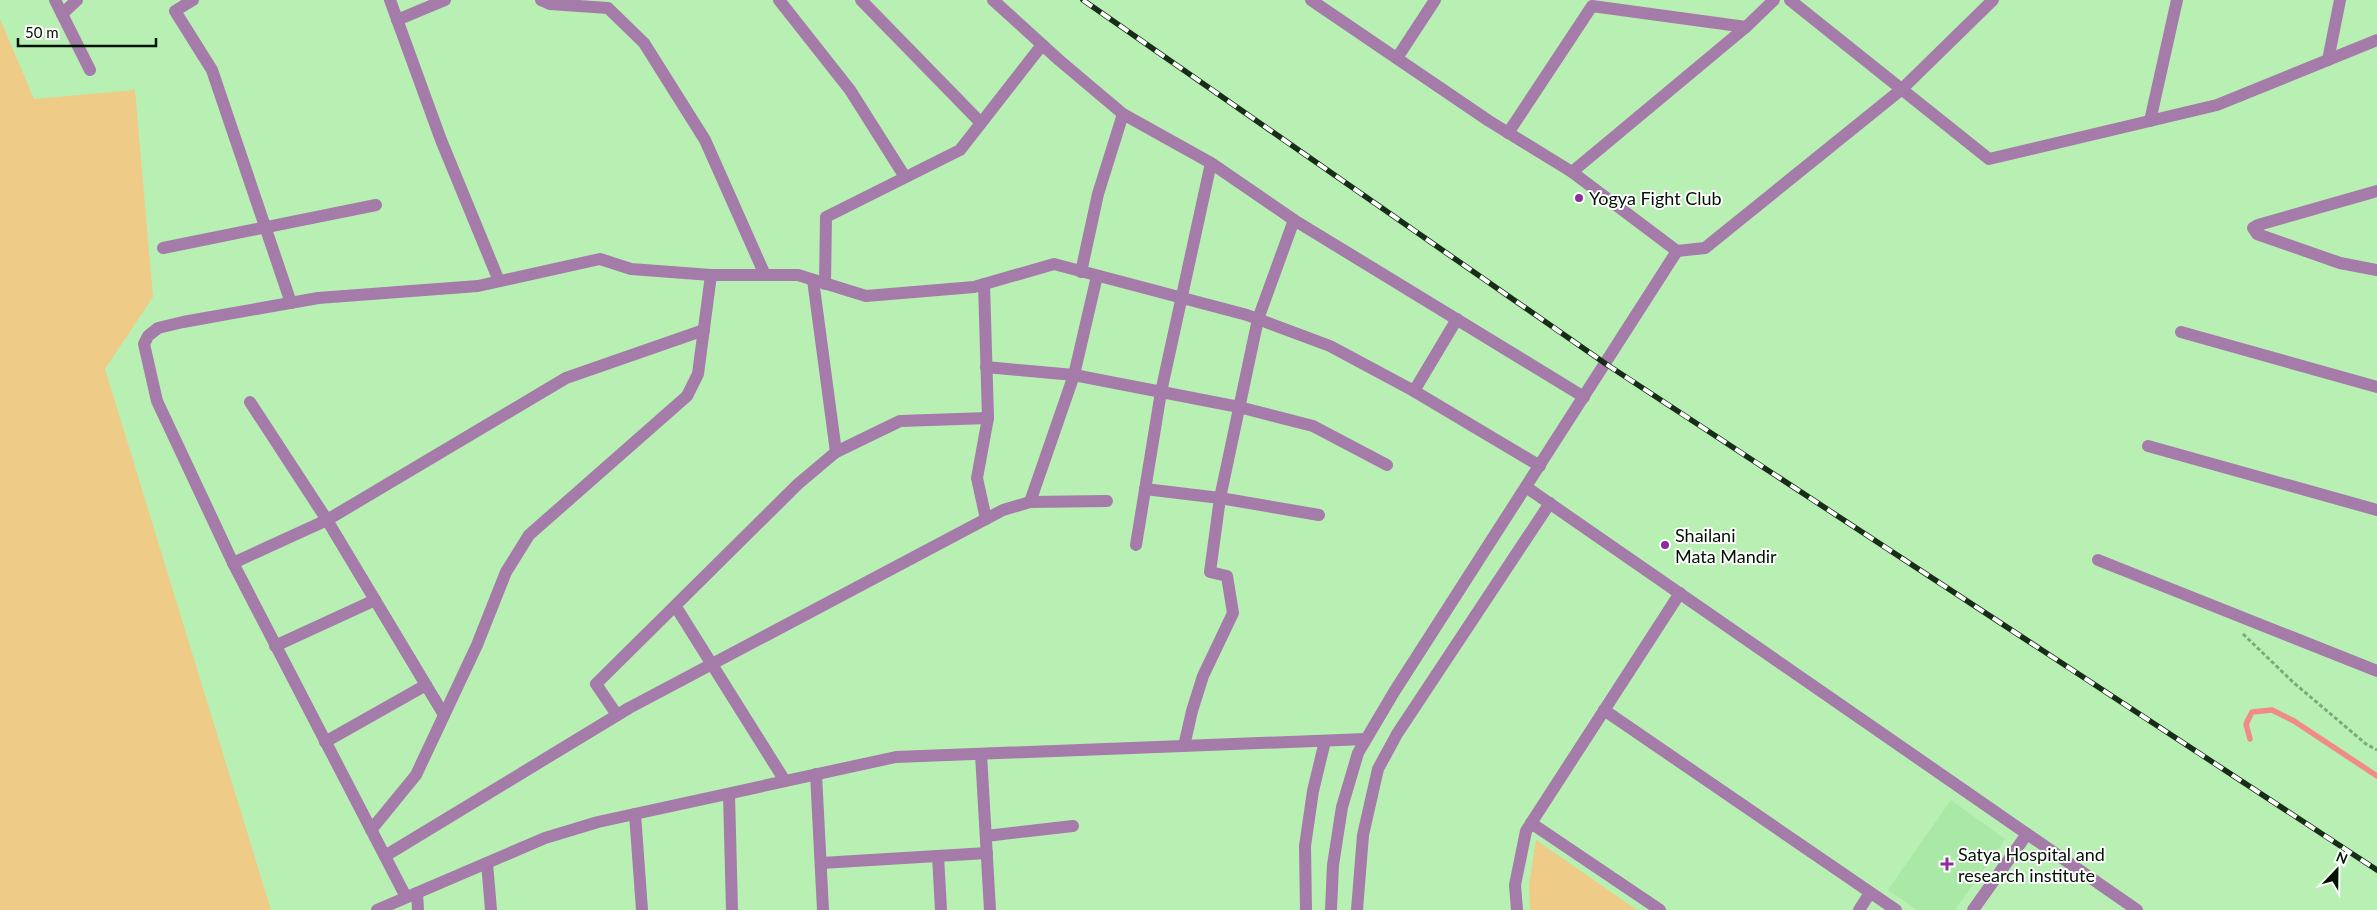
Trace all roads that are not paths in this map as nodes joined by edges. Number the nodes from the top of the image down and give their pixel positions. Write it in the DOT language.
graph roads {
  1 [pos="55,0"];
  2 [pos="77,0"];
  3 [pos="192,0"];
  4 [pos="390,0"];
  5 [pos="445,0"];
  6 [pos="541,0"];
  7 [pos="779,0"];
  8 [pos="860,0"];
  9 [pos="993,0"];
  10 [pos="1311,0"];
  11 [pos="1435,0"];
  12 [pos="1774,0"];
  13 [pos="1790,0"];
  14 [pos="1993,0"];
  15 [pos="2177,0"];
  16 [pos="2340,0"];
  17 [pos="62,14"];
  18 [pos="398,20"];
  19 [pos="1746,27"];
  20 [pos="2377,40"];
  21 [pos="1042,45"];
  22 [pos="1397,58"];
  23 [pos="2328,60"];
  24 [pos="90,70"];
  25 [pos="1902,89"];
  26 [pos="1123,114"];
  27 [pos="2150,121"];
  28 [pos="981,123"];
  29 [pos="1508,133"];
  30 [pos="1211,163"];
  31 [pos="1572,172"];
  32 [pos="905,178"];
  33 [pos="2377,191"];
  34 [pos="376,205"];
  35 [pos="1294,220"];
  36 [pos="266,227"];
  37 [pos="163,248"];
  38 [pos="1677,251"];
  39 [pos="2377,270"];
  40 [pos="1081,272"];
  41 [pos="711,275"];
  42 [pos="765,275"];
  43 [pos="1097,276"];
  44 [pos="499,281"];
  45 [pos="819,282"];
  46 [pos="984,284"];
  47 [pos="1181,299"];
  48 [pos="292,303"];
  49 [pos="1457,319"];
  50 [pos="1258,320"];
  51 [pos="704,330"];
  52 [pos="2181,332"];
  53 [pos="986,367"];
  54 [pos="1074,375"];
  55 [pos="2377,387"];
  56 [pos="1414,391"];
  57 [pos="1161,392"];
  58 [pos="1584,397"];
  59 [pos="250,402"];
  60 [pos="1239,407"];
  61 [pos="988,418"];
  62 [pos="2148,446"];
  63 [pos="836,452"];
  64 [pos="1387,465"];
  65 [pos="1540,466"];
  66 [pos="1526,487"];
  67 [pos="1145,489"];
  68 [pos="1220,498"];
  69 [pos="1030,502"];
  70 [pos="1107,502"];
  71 [pos="1550,503"];
  72 [pos="2377,510"];
  73 [pos="1320,515"];
  74 [pos="986,519"];
  75 [pos="328,520"];
  76 [pos="1136,545"];
  77 [pos="2098,560"];
  78 [pos="233,564"];
  79 [pos="1680,593"];
  80 [pos="375,600"];
  81 [pos="676,606"];
  82 [pos="275,646"];
  83 [pos="712,664"];
  84 [pos="2377,671"];
  85 [pos="426,685"];
  86 [pos="1604,710"];
  87 [pos="444,715"];
  88 [pos="617,715"];
  89 [pos="1366,738"];
  90 [pos="1325,741"];
  91 [pos="325,742"];
  92 [pos="1184,746"];
  93 [pos="981,754"];
  94 [pos="816,774"];
  95 [pos="784,781"];
  96 [pos="729,794"];
  97 [pos="635,814"];
  98 [pos="1531,823"];
  99 [pos="1073,826"];
  100 [pos="371,830"];
  101 [pos="2027,834"];
  102 [pos="986,836"];
  103 [pos="987,853"];
  104 [pos="385,856"];
  105 [pos="938,856"];
  106 [pos="487,863"];
  107 [pos="821,863"];
  108 [pos="1870,892"];
  109 [pos="412,895"];
  110 [pos="377,910"];
  111 [pos="418,910"];
  112 [pos="491,910"];
  113 [pos="642,910"];
  114 [pos="732,910"];
  115 [pos="813,910"];
  116 [pos="824,910"];
  117 [pos="941,910"];
  118 [pos="990,910"];
  119 [pos="1306,910"];
  120 [pos="1331,910"];
  121 [pos="1357,910"];
  122 [pos="1517,910"];
  123 [pos="1660,910"];
  124 [pos="1859,910"];
  125 [pos="1896,910"];
  126 [pos="1973,910"];
  127 [pos="2137,910"];
  1 -- 17 [label="street"];
  2 -- 17 [label="street"];
  3 -- 36 [label="street"];
  4 -- 18 [label="street"];
  5 -- 18 [label="street"];
  6 -- 42 [label="street"];
  7 -- 32 [label="street"];
  8 -- 28 [label="street"];
  9 -- 21 [label="street"];
  10 -- 22 [label="street"];
  11 -- 22 [label="street"];
  12 -- 19 [label="street"];
  13 -- 25 [label="street"];
  14 -- 25 [label="street"];
  15 -- 27 [label="street"];
  16 -- 23 [label="street"];
  17 -- 24 [label="street"];
  18 -- 44 [label="street"];
  19 -- 29 [label="street"];
  19 -- 31 [label="street"];
  20 -- 23 [label="street"];
  21 -- 26 [label="street"];
  21 -- 28 [label="street"];
  22 -- 29 [label="street"];
  23 -- 27 [label="street"];
  25 -- 27 [label="street"];
  25 -- 38 [label="street"];
  26 -- 30 [label="street"];
  26 -- 40 [label="street"];
  28 -- 32 [label="street"];
  29 -- 31 [label="street"];
  30 -- 35 [label="street"];
  30 -- 47 [label="street"];
  31 -- 38 [label="street"];
  32 -- 45 [label="street"];
  33 -- 39 [label="street"];
  34 -- 36 [label="street"];
  35 -- 49 [label="street"];
  35 -- 50 [label="street"];
  36 -- 37 [label="street"];
  36 -- 48 [label="street"];
  38 -- 58 [label="street"];
  40 -- 43 [label="street"];
  40 -- 46 [label="street"];
  41 -- 42 [label="street"];
  41 -- 44 [label="street"];
  41 -- 51 [label="street"];
  42 -- 45 [label="street"];
  43 -- 47 [label="street"];
  43 -- 54 [label="street"];
  44 -- 48 [label="street"];
  45 -- 46 [label="street"];
  45 -- 63 [label="street"];
  46 -- 53 [label="street"];
  47 -- 50 [label="street"];
  47 -- 57 [label="street"];
  48 -- 78 [label="street"];
  49 -- 56 [label="street"];
  49 -- 58 [label="street"];
  50 -- 56 [label="street"];
  50 -- 60 [label="street"];
  51 -- 75 [label="street"];
  51 -- 87 [label="street"];
  52 -- 55 [label="street"];
  53 -- 54 [label="street"];
  53 -- 61 [label="street"];
  54 -- 57 [label="street"];
  54 -- 69 [label="street"];
  56 -- 65 [label="street"];
  57 -- 60 [label="street"];
  57 -- 67 [label="street"];
  58 -- 65 [label="street"];
  59 -- 75 [label="street"];
  60 -- 64 [label="street"];
  60 -- 68 [label="street"];
  61 -- 63 [label="street"];
  61 -- 74 [label="street"];
  62 -- 72 [label="street"];
  63 -- 81 [label="street"];
  65 -- 66 [label="street"];
  66 -- 71 [label="street"];
  66 -- 89 [label="street"];
  67 -- 68 [label="street"];
  67 -- 76 [label="street"];
  68 -- 73 [label="street"];
  68 -- 92 [label="street"];
  69 -- 70 [label="street"];
  69 -- 74 [label="street"];
  71 -- 79 [label="street"];
  71 -- 121 [label="street"];
  74 -- 83 [label="street"];
  75 -- 78 [label="street"];
  75 -- 80 [label="street"];
  77 -- 84 [label="street"];
  78 -- 82 [label="street"];
  79 -- 86 [label="street"];
  79 -- 101 [label="street"];
  80 -- 82 [label="street"];
  80 -- 85 [label="street"];
  81 -- 83 [label="street"];
  81 -- 88 [label="street"];
  82 -- 91 [label="street"];
  83 -- 88 [label="street"];
  83 -- 95 [label="street"];
  85 -- 87 [label="street"];
  85 -- 91 [label="street"];
  86 -- 98 [label="street"];
  86 -- 108 [label="street"];
  87 -- 100 [label="street"];
  88 -- 104 [label="street"];
  89 -- 90 [label="street"];
  89 -- 120 [label="street"];
  90 -- 92 [label="street"];
  90 -- 119 [label="street"];
  91 -- 100 [label="street"];
  92 -- 93 [label="street"];
  93 -- 94 [label="street"];
  93 -- 102 [label="street"];
  94 -- 95 [label="street"];
  94 -- 107 [label="street"];
  95 -- 96 [label="street"];
  96 -- 97 [label="street"];
  96 -- 114 [label="street"];
  97 -- 106 [label="street"];
  97 -- 113 [label="street"];
  98 -- 122 [label="street"];
  98 -- 123 [label="street"];
  99 -- 102 [label="street"];
  100 -- 104 [label="street"];
  101 -- 126 [label="street"];
  101 -- 127 [label="street"];
  102 -- 103 [label="street"];
  103 -- 105 [label="street"];
  103 -- 118 [label="street"];
  104 -- 109 [label="street"];
  105 -- 107 [label="street"];
  105 -- 117 [label="street"];
  106 -- 109 [label="street"];
  106 -- 112 [label="street"];
  107 -- 116 [label="street"];
  108 -- 124 [label="street"];
  108 -- 125 [label="street"];
  109 -- 110 [label="street"];
  109 -- 111 [label="street"];
  115 -- 116 [label="street"];
}
